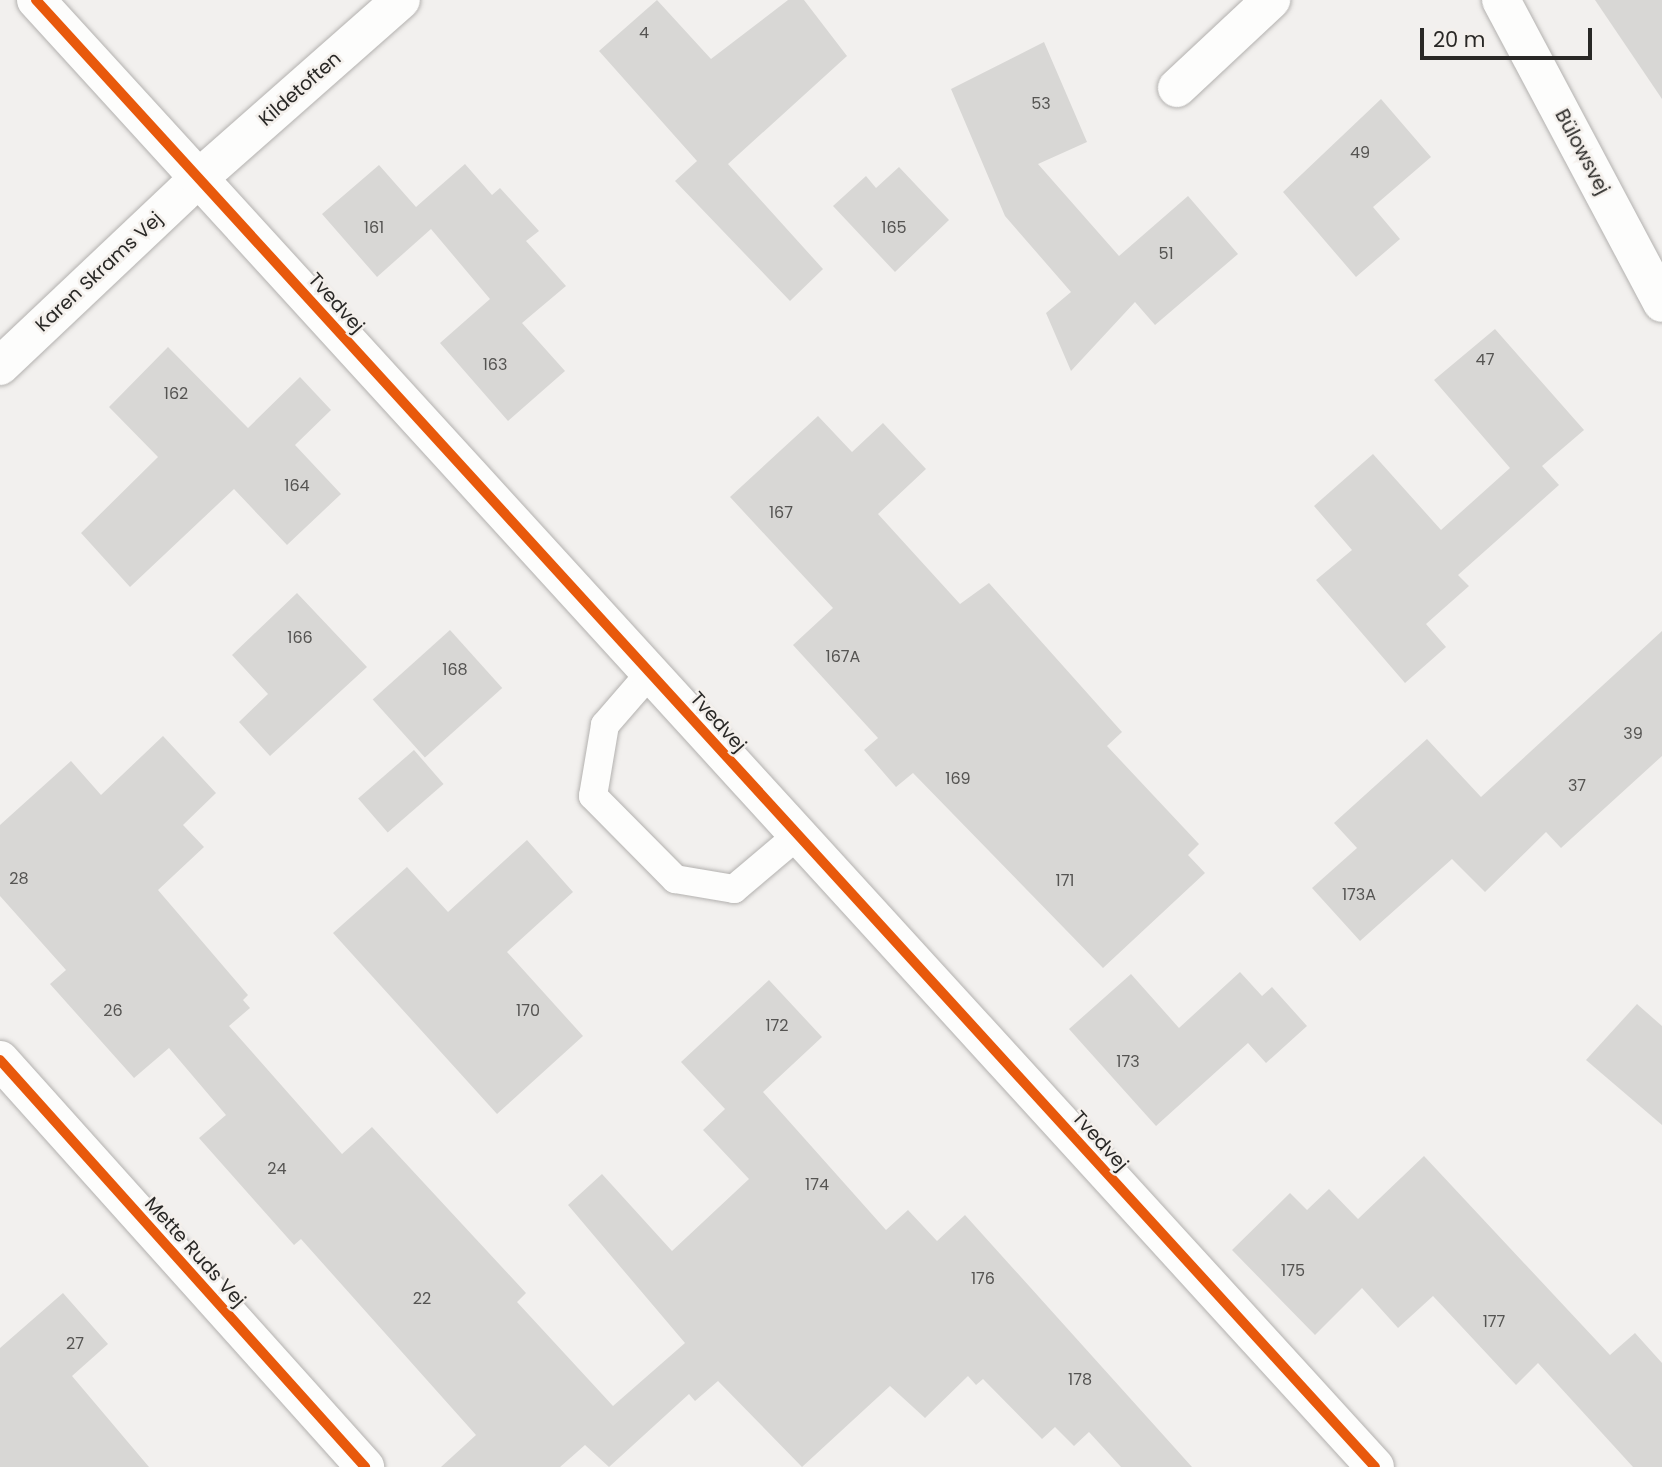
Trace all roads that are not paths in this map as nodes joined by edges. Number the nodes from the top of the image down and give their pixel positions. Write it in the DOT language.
graph roads {
  1 [pos="36,0"];
  2 [pos="401,0"];
  3 [pos="1271,0"];
  4 [pos="1501,0"];
  5 [pos="1177,88"];
  6 [pos="199,178"];
  7 [pos="1662,303"];
  8 [pos="0,366"];
  9 [pos="650,673"];
  10 [pos="798,835"];
  11 [pos="0,1060"];
  12 [pos="365,1467"];
  13 [pos="1375,1467"];
  1 -- 6 [label="street, Tvedvej"];
  2 -- 6 [label="street, Kildetoften"];
  3 -- 5 [label="street"];
  4 -- 7 [label="street, Bülowsvej"];
  6 -- 8 [label="street, Karen Skrams Vej"];
  6 -- 9 [label="street, Tvedvej"];
  9 -- 10 [label="street, Tvedvej"];
  9 -- 10 [label="lane"];
  10 -- 13 [label="street, Tvedvej"];
  11 -- 12 [label="street, Mette Ruds Vej"];
}
